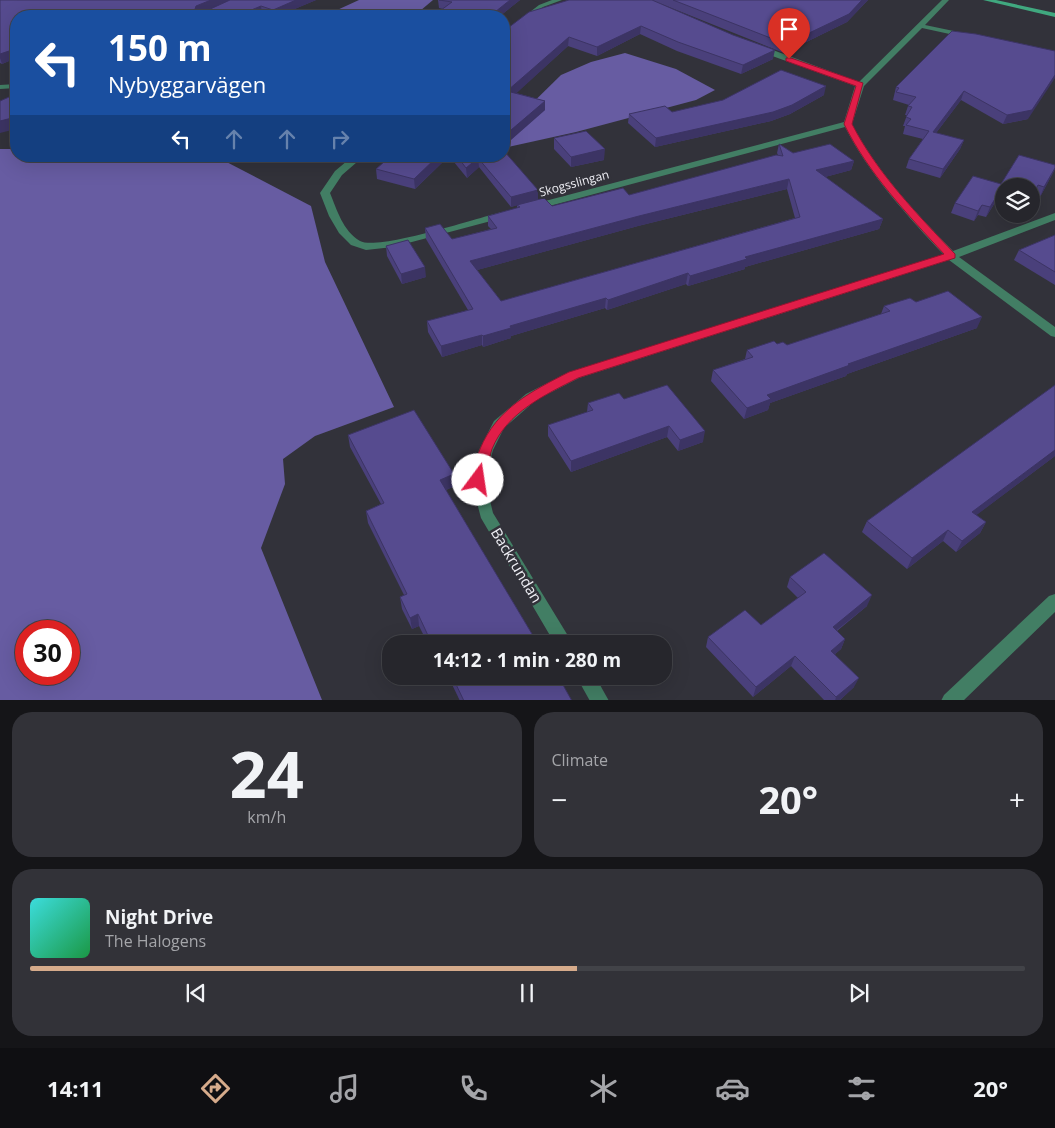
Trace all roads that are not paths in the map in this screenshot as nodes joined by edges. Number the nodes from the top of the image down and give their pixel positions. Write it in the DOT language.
graph roads {
  1 [pos="559,0"];
  2 [pos="946,0"];
  3 [pos="986,0"];
  4 [pos="1055,15"];
  5 [pos="921,26"];
  6 [pos="510,31"];
  7 [pos="973,38"];
  8 [pos="753,46"];
  9 [pos="860,84"];
  10 [pos="848,124"];
  11 [pos="352,162"];
  12 [pos="1055,216"];
  13 [pos="951,256"];
  14 [pos="1055,333"];
  15 [pos="1055,600"];
  16 [pos="560,635"];
  17 [pos="591,685"];
  18 [pos="600,700"];
  19 [pos="950,700"];
  1 -- 6 [label="street"];
  2 -- 5 [label="street"];
  3 -- 4 [label="street"];
  5 -- 7 [label="street"];
  5 -- 9 [label="street"];
  8 -- 9 [label="street"];
  9 -- 10 [label="street"];
  10 -- 11 [label="street, Skogsslingan"];
  10 -- 13 [label="street"];
  12 -- 13 [label="street, Backrundan"];
  13 -- 14 [label="street"];
  13 -- 16 [label="street, Backrundan"];
  15 -- 19 [label="street"];
  17 -- 18 [label="street"];
}
